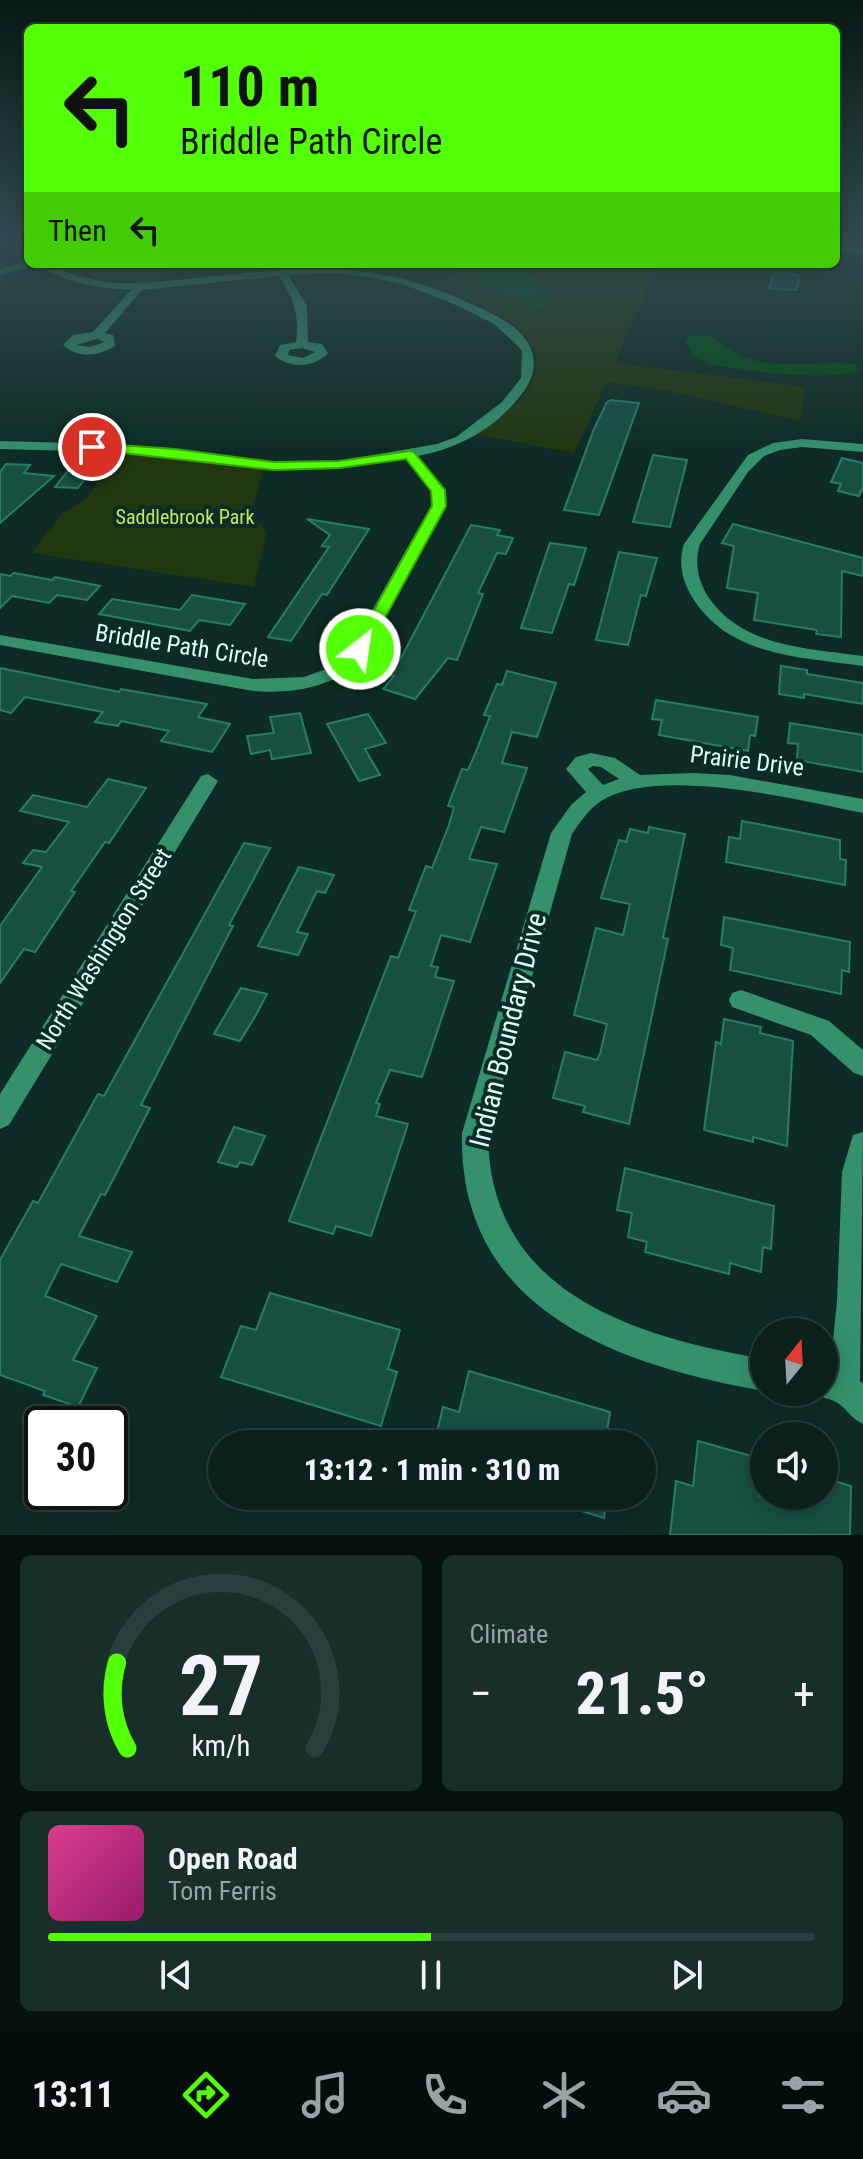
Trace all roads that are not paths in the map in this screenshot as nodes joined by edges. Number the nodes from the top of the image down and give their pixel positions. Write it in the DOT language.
graph roads {
  1 [pos="119,310"];
  2 [pos="303,310"];
  3 [pos="471,310"];
  4 [pos="97,335"];
  5 [pos="302,344"];
  6 [pos="0,445"];
  7 [pos="863,448"];
  8 [pos="409,454"];
  9 [pos="0,640"];
  10 [pos="863,661"];
  11 [pos="208,781"];
  12 [pos="620,788"];
  13 [pos="863,806"];
  14 [pos="741,1000"];
  15 [pos="863,1065"];
  16 [pos="0,1117"];
  17 [pos="863,1144"];
  18 [pos="750,1371"];
  19 [pos="844,1393"];
  1 -- 4 [label="street"];
  2 -- 5 [label="street"];
  3 -- 8 [label="street"];
  6 -- 8 [label="street"];
  7 -- 10 [label="street"];
  8 -- 9 [label="street, Briddle Path Circle"];
  11 -- 16 [label="street, North Washington Street"];
  12 -- 13 [label="street, Prairie Drive"];
  12 -- 18 [label="street, Indian Boundary Drive"];
  14 -- 15 [label="street"];
  17 -- 19 [label="street"];
}
